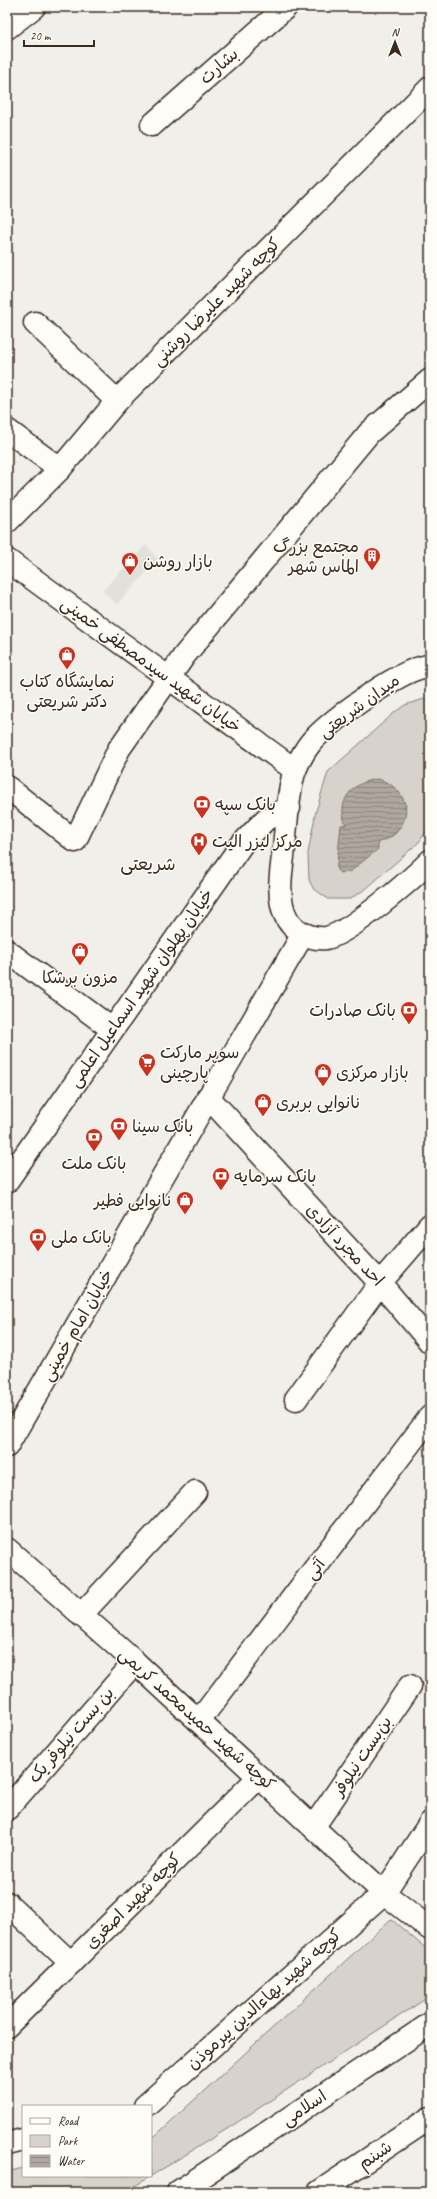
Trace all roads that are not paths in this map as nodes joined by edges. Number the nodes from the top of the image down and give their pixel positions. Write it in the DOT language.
graph roads {
  1 [pos="34,7"];
  2 [pos="286,7"];
  3 [pos="10,19"];
  4 [pos="430,88"];
  5 [pos="152,125"];
  6 [pos="35,323"];
  7 [pos="430,380"];
  8 [pos="117,401"];
  9 [pos="7,430"];
  10 [pos="60,469"];
  11 [pos="7,522"];
  12 [pos="7,560"];
  13 [pos="430,666"];
  14 [pos="168,678"];
  15 [pos="295,770"];
  16 [pos="7,787"];
  17 [pos="289,808"];
  18 [pos="430,861"];
  19 [pos="302,934"];
  20 [pos="7,951"];
  21 [pos="112,1029"];
  22 [pos="208,1097"];
  23 [pos="7,1181"];
  24 [pos="430,1225"];
  25 [pos="380,1283"];
  26 [pos="430,1342"];
  27 [pos="296,1398"];
  28 [pos="430,1417"];
  29 [pos="7,1446"];
  30 [pos="195,1492"];
  31 [pos="7,1549"];
  32 [pos="81,1615"];
  33 [pos="135,1662"];
  34 [pos="410,1686"];
  35 [pos="199,1721"];
  36 [pos="259,1777"];
  37 [pos="8,1808"];
  38 [pos="430,1823"];
  39 [pos="314,1826"];
  40 [pos="384,1893"];
  41 [pos="7,1903"];
  42 [pos="430,1929"];
  43 [pos="71,1963"];
  44 [pos="430,2024"];
  45 [pos="7,2026"];
  46 [pos="146,2105"];
  47 [pos="430,2118"];
  48 [pos="22,2140"];
  49 [pos="7,2144"];
  50 [pos="178,2192"];
  51 [pos="319,2192"];
  1 -- 3 [label="street"];
  2 -- 5 [label="street, بشارت"];
  4 -- 8 [label="street, کوچه شهید علیرضا روشنی"];
  6 -- 8 [label="street"];
  7 -- 14 [label="street"];
  8 -- 10 [label="street, کوچه شهید علیرضا روشنی"];
  9 -- 10 [label="street"];
  10 -- 11 [label="street, کوچه شهید علیرضا روشنی"];
  12 -- 14 [label="street, خیابان شهید سیدمصطفی خمینی"];
  13 -- 15 [label="street, میدان شریعتی"];
  14 -- 15 [label="street, خیابان شهید سیدمصطفی خمینی"];
  14 -- 16 [label="street"];
  15 -- 17 [label="street, میدان شریعتی"];
  17 -- 19 [label="street, میدان شریعتی"];
  17 -- 21 [label="street, خیابان پهلوان شهید اسماعیل اعلمی"];
  18 -- 19 [label="street"];
  19 -- 22 [label="street, خیابان امام خمینی"];
  20 -- 21 [label="street"];
  21 -- 23 [label="street, خیابان پهلوان شهید اسماعیل اعلمی"];
  22 -- 25 [label="street, احد مجرد آزادی"];
  22 -- 29 [label="street, خیابان امام خمینی"];
  24 -- 25 [label="street"];
  25 -- 26 [label="street, احد مجرد آزادی"];
  25 -- 27 [label="street"];
  28 -- 35 [label="street, آتی"];
  30 -- 32 [label="street"];
  31 -- 32 [label="street, کوچه شهید حمیدمحمد کریمی"];
  32 -- 33 [label="street, کوچه شهید حمیدمحمد کریمی"];
  33 -- 35 [label="street, کوچه شهید حمیدمحمد کریمی"];
  33 -- 37 [label="street, بن بست نیلوفر یک"];
  34 -- 39 [label="street, بن‌بست نیلوفر"];
  35 -- 36 [label="street, کوچه شهید حمیدمحمد کریمی"];
  36 -- 39 [label="street, کوچه شهید حمیدمحمد کریمی"];
  36 -- 43 [label="street, کوچه شهید اصغری"];
  38 -- 40 [label="street"];
  39 -- 40 [label="street, کوچه شهید حمیدمحمد کریمی"];
  40 -- 42 [label="street, کوچه شهید حمیدمحمد کریمی"];
  40 -- 46 [label="street, کوچه شهید بهاءالدین پیرموذن"];
  41 -- 43 [label="street"];
  43 -- 45 [label="street, کوچه شهید اصغری"];
  44 -- 50 [label="street, اسلامی"];
  47 -- 51 [label="street, شبنم"];
  48 -- 49 [label="street"];
}
